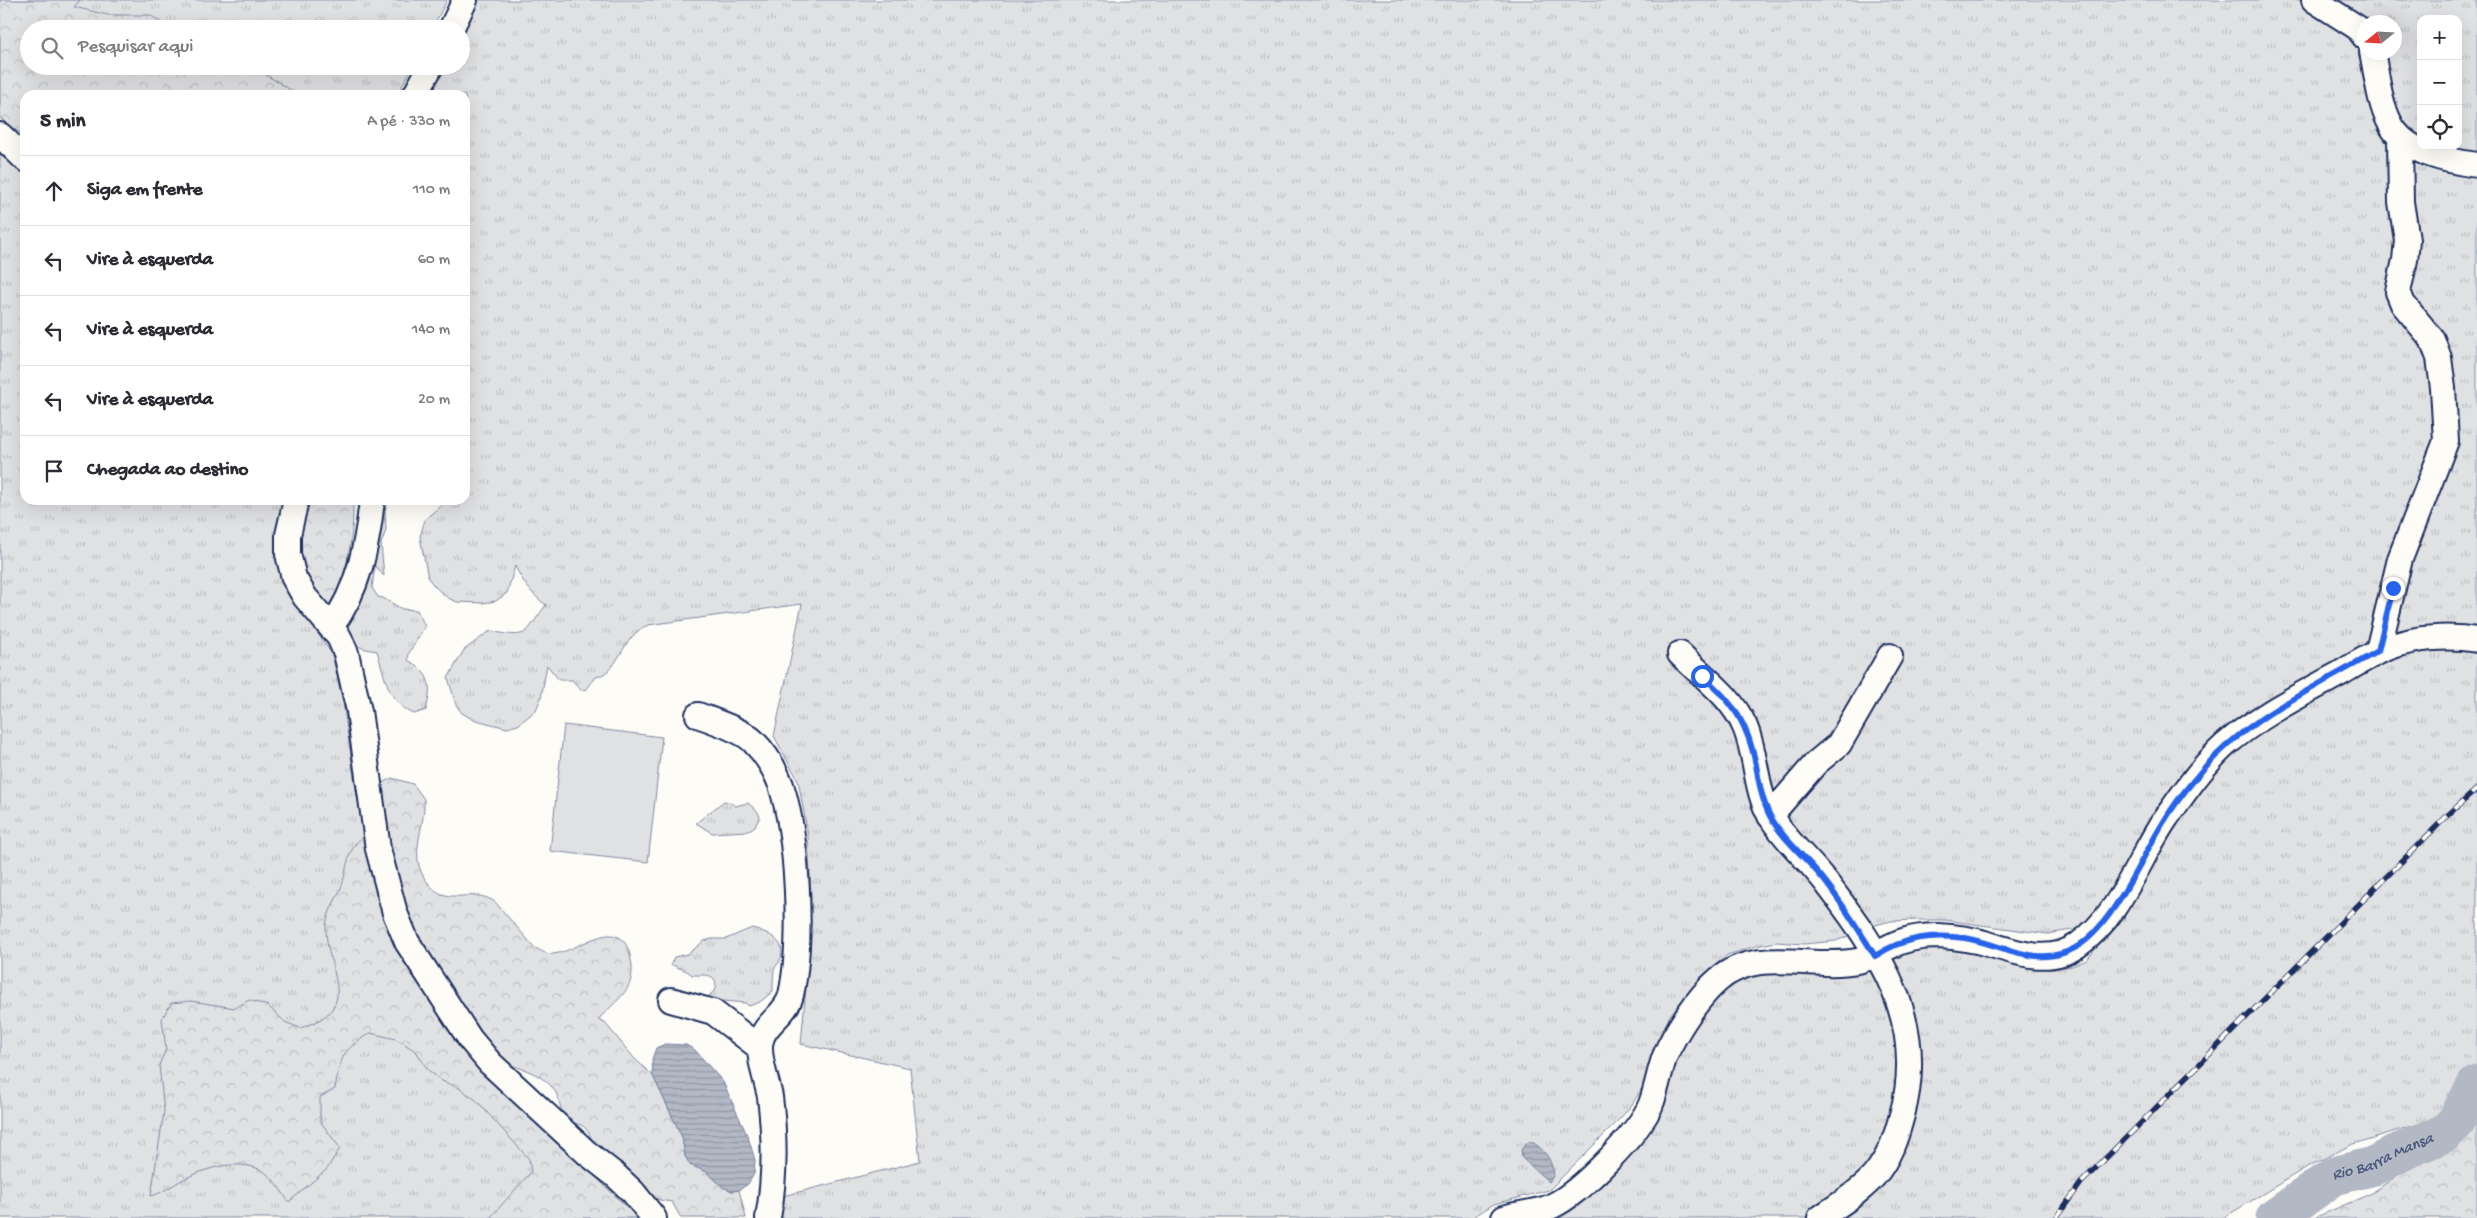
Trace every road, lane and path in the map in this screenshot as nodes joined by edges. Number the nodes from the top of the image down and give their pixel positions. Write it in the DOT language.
graph roads {
  1 [pos="465,0"];
  2 [pos="2314,0"];
  3 [pos="455,20"];
  4 [pos="2357,27"];
  5 [pos="2374,60"];
  6 [pos="426,75"];
  7 [pos="418,90"];
  8 [pos="0,136"];
  9 [pos="2400,137"];
  10 [pos="20,154"];
  11 [pos="2477,165"];
  12 [pos="295,505"];
  13 [pos="371,505"];
  14 [pos="331,627"];
  15 [pos="2477,640"];
  16 [pos="2378,651"];
  17 [pos="1680,654"];
  18 [pos="1890,656"];
  19 [pos="698,714"];
  20 [pos="1770,816"];
  21 [pos="1875,956"];
  22 [pos="671,1000"];
  23 [pos="760,1048"];
  24 [pos="654,1218"];
  25 [pos="768,1218"];
  26 [pos="1504,1218"];
  27 [pos="1820,1218"];
  1 -- 3 [label="street"];
  2 -- 4 [label="street"];
  5 -- 9 [label="street"];
  6 -- 7 [label="street"];
  8 -- 10 [label="street"];
  9 -- 11 [label="street"];
  9 -- 16 [label="street"];
  12 -- 14 [label="street"];
  13 -- 14 [label="street"];
  14 -- 24 [label="street"];
  15 -- 16 [label="street"];
  16 -- 21 [label="street"];
  17 -- 20 [label="street"];
  18 -- 20 [label="street"];
  19 -- 23 [label="street"];
  20 -- 21 [label="street"];
  21 -- 26 [label="street"];
  21 -- 27 [label="street"];
  22 -- 23 [label="street"];
  23 -- 25 [label="street"];
}
